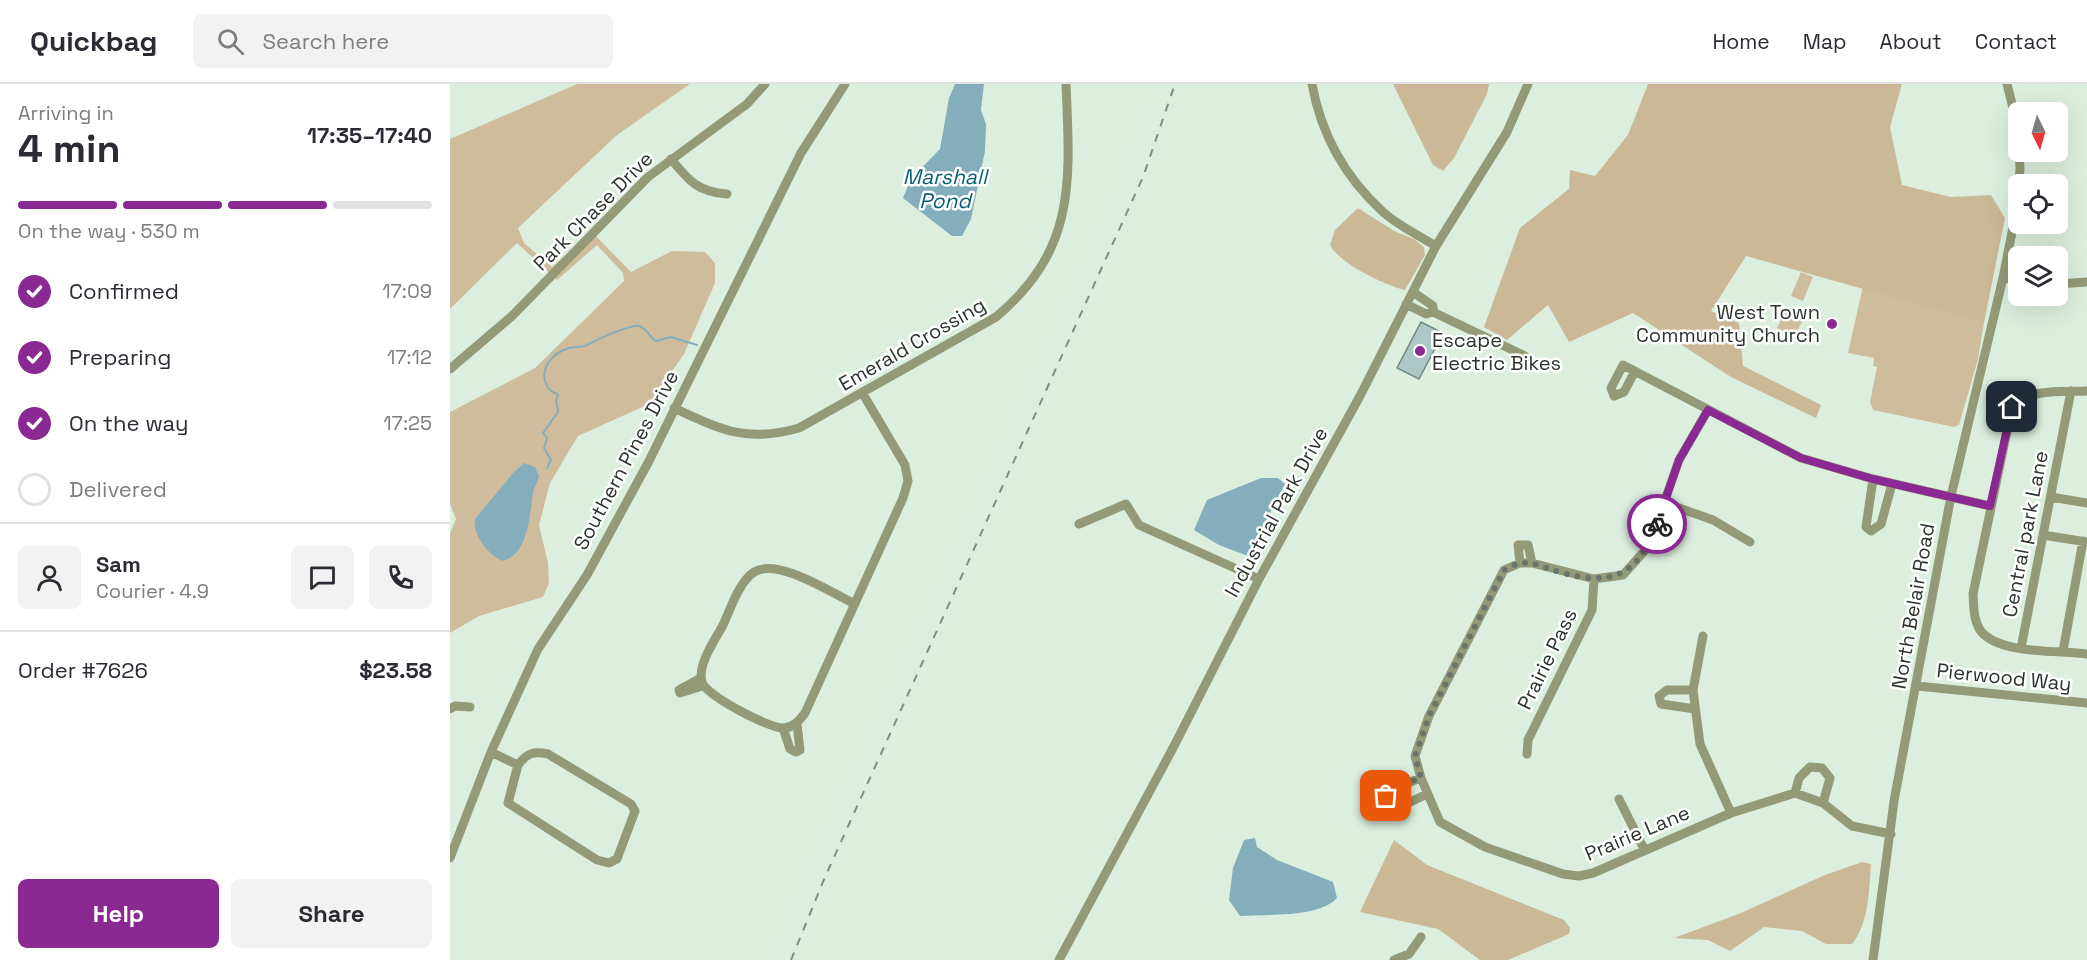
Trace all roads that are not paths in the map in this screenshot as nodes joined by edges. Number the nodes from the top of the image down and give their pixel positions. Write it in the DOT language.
graph roads {
  1 [pos="765,84"];
  2 [pos="845,84"];
  3 [pos="1066,84"];
  4 [pos="1312,84"];
  5 [pos="1528,84"];
  6 [pos="2007,84"];
  7 [pos="671,159"];
  8 [pos="727,194"];
  9 [pos="1436,246"];
  10 [pos="2003,278"];
  11 [pos="2008,279"];
  12 [pos="2087,282"];
  13 [pos="2068,283"];
  14 [pos="1413,292"];
  15 [pos="1406,304"];
  16 [pos="1433,312"];
  17 [pos="1525,356"];
  18 [pos="450,369"];
  19 [pos="1635,371"];
  20 [pos="2087,391"];
  21 [pos="2071,392"];
  22 [pos="863,394"];
  23 [pos="674,408"];
  24 [pos="1708,410"];
  25 [pos="1873,479"];
  26 [pos="1892,484"];
  27 [pos="1951,496"];
  28 [pos="2051,497"];
  29 [pos="1665,503"];
  30 [pos="2087,503"];
  31 [pos="1990,506"];
  32 [pos="1079,524"];
  33 [pos="2043,535"];
  34 [pos="1750,542"];
  35 [pos="2085,542"];
  36 [pos="1520,563"];
  37 [pos="1532,563"];
  38 [pos="1259,579"];
  39 [pos="1594,579"];
  40 [pos="855,604"];
  41 [pos="1703,636"];
  42 [pos="2021,648"];
  43 [pos="2064,651"];
  44 [pos="2087,654"];
  45 [pos="1917,686"];
  46 [pos="1693,690"];
  47 [pos="2087,703"];
  48 [pos="470,706"];
  49 [pos="450,709"];
  50 [pos="1695,709"];
  51 [pos="797,724"];
  52 [pos="783,728"];
  53 [pos="491,753"];
  54 [pos="1527,754"];
  55 [pos="518,765"];
  56 [pos="1421,778"];
  57 [pos="1795,793"];
  58 [pos="1426,794"];
  59 [pos="1619,799"];
  60 [pos="1823,803"];
  61 [pos="1731,813"];
  62 [pos="1891,834"];
  63 [pos="1644,849"];
  64 [pos="450,858"];
  65 [pos="1421,937"];
  66 [pos="1059,960"];
  67 [pos="1394,960"];
  68 [pos="1873,960"];
  1 -- 7 [label="street, Park Chase Drive"];
  2 -- 23 [label="street, Southern Pines Drive"];
  3 -- 22 [label="street, Emerald Crossing"];
  4 -- 9 [label="street"];
  5 -- 9 [label="street, Industrial Park Drive"];
  6 -- 10 [label="street, North Belair Road"];
  7 -- 8 [label="street"];
  7 -- 18 [label="street, Park Chase Drive"];
  9 -- 14 [label="street, Industrial Park Drive"];
  10 -- 11 [label="street"];
  10 -- 27 [label="street, North Belair Road"];
  12 -- 13 [label="street"];
  14 -- 15 [label="street, Industrial Park Drive"];
  14 -- 16 [label="street"];
  15 -- 16 [label="street"];
  15 -- 38 [label="street, Industrial Park Drive"];
  16 -- 17 [label="street"];
  19 -- 24 [label="street"];
  20 -- 21 [label="street"];
  21 -- 28 [label="street, Central park Lane"];
  21 -- 31 [label="street"];
  22 -- 23 [label="street, Emerald Crossing"];
  22 -- 40 [label="street"];
  23 -- 53 [label="street, Southern Pines Drive"];
  24 -- 25 [label="street"];
  24 -- 29 [label="street"];
  25 -- 26 [label="street"];
  25 -- 26 [label="street"];
  26 -- 27 [label="street"];
  27 -- 31 [label="street"];
  27 -- 45 [label="street, North Belair Road"];
  28 -- 30 [label="street"];
  28 -- 33 [label="street, Central park Lane"];
  29 -- 34 [label="street"];
  29 -- 39 [label="street"];
  31 -- 42 [label="street"];
  32 -- 38 [label="street"];
  33 -- 35 [label="street"];
  33 -- 42 [label="street, Central park Lane"];
  35 -- 43 [label="street"];
  36 -- 37 [label="street"];
  36 -- 37 [label="street"];
  36 -- 56 [label="street, Prairie Lane"];
  37 -- 39 [label="street"];
  38 -- 66 [label="street, Industrial Park Drive"];
  39 -- 54 [label="street, Prairie Pass"];
  40 -- 51 [label="street"];
  40 -- 52 [label="street"];
  41 -- 46 [label="street"];
  42 -- 43 [label="street"];
  43 -- 44 [label="street"];
  45 -- 47 [label="street, Pierwood Way"];
  45 -- 62 [label="street, North Belair Road"];
  46 -- 50 [label="street"];
  46 -- 50 [label="street"];
  48 -- 49 [label="street"];
  50 -- 61 [label="street"];
  51 -- 52 [label="street"];
  51 -- 52 [label="street"];
  53 -- 55 [label="street"];
  53 -- 64 [label="street, Southern Pines Drive"];
  55 -- 55 [label="street"];
  56 -- 58 [label="street, Prairie Lane"];
  56 -- 58 [label="street"];
  57 -- 60 [label="street"];
  57 -- 60 [label="street"];
  57 -- 61 [label="street, Prairie Lane"];
  58 -- 63 [label="street, Prairie Lane"];
  59 -- 63 [label="street"];
  60 -- 62 [label="street"];
  61 -- 63 [label="street, Prairie Lane"];
  62 -- 68 [label="street, North Belair Road"];
  65 -- 67 [label="street"];
}
